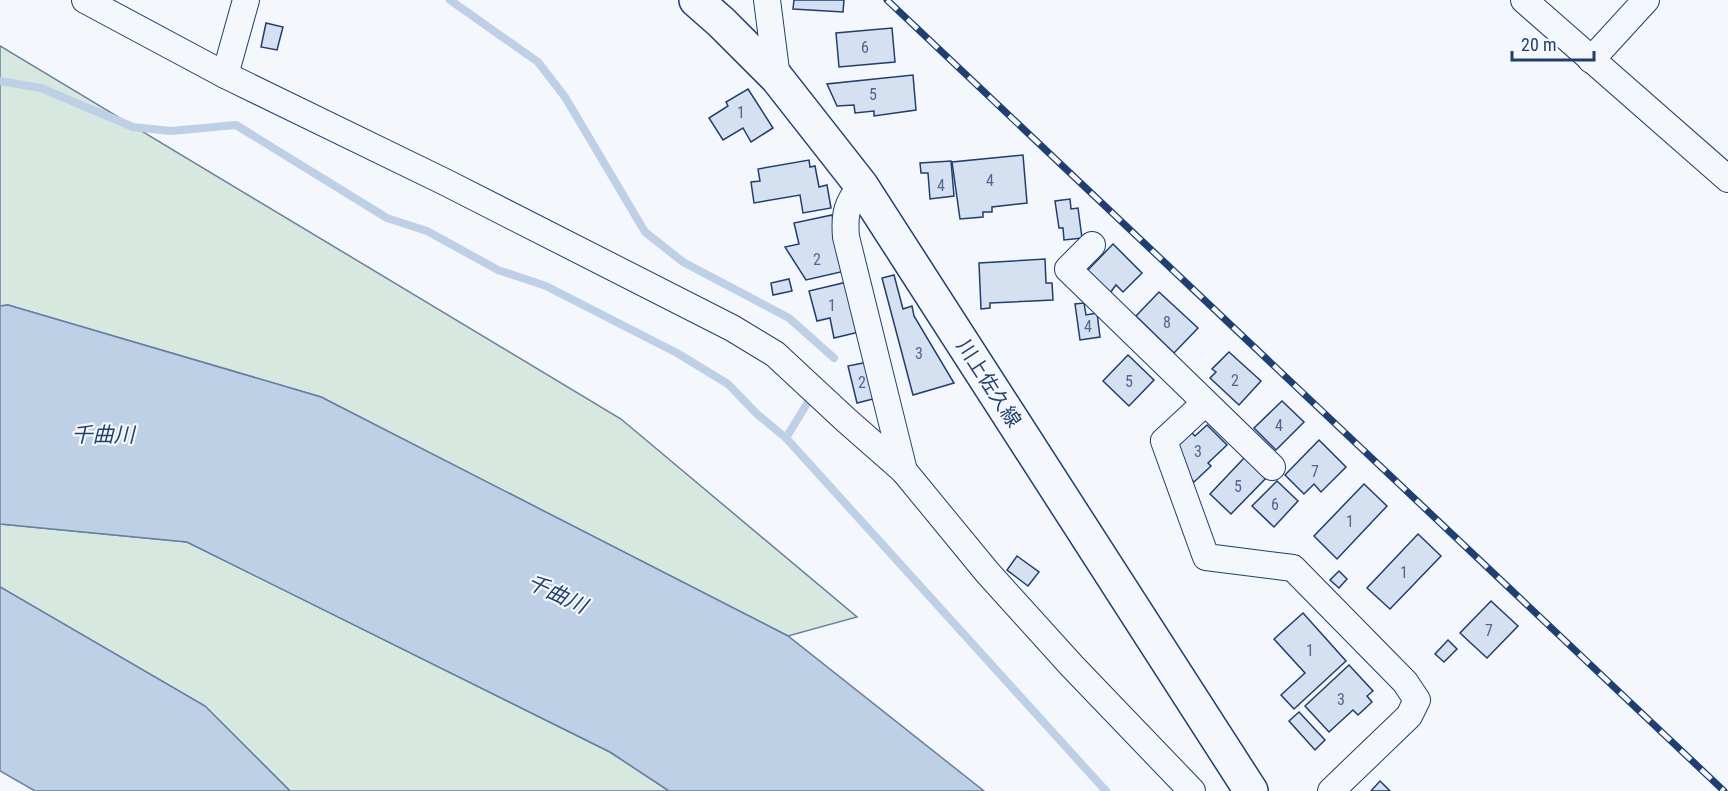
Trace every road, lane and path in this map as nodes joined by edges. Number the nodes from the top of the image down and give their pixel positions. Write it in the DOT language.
graph roads {
  1 [pos="85,0"];
  2 [pos="246,0"];
  3 [pos="696,0"];
  4 [pos="767,0"];
  5 [pos="1524,0"];
  6 [pos="1646,0"];
  7 [pos="1591,60"];
  8 [pos="225,75"];
  9 [pos="777,78"];
  10 [pos="1728,179"];
  11 [pos="861,186"];
  12 [pos="1092,246"];
  13 [pos="1205,403"];
  14 [pos="1272,468"];
  15 [pos="904,471"];
  16 [pos="1192,791"];
  17 [pos="1251,791"];
  18 [pos="1331,791"];
  1 -- 8 [label="street"];
  2 -- 8 [label="street"];
  3 -- 9 [label="main road, 川上佐久線"];
  4 -- 9 [label="street"];
  5 -- 7 [label="street"];
  6 -- 7 [label="street"];
  7 -- 10 [label="street"];
  8 -- 15 [label="street"];
  9 -- 11 [label="main road, 川上佐久線"];
  11 -- 15 [label="street"];
  11 -- 17 [label="main road, 川上佐久線"];
  12 -- 13 [label="street"];
  13 -- 14 [label="street"];
  13 -- 18 [label="street"];
  15 -- 16 [label="street"];
}
